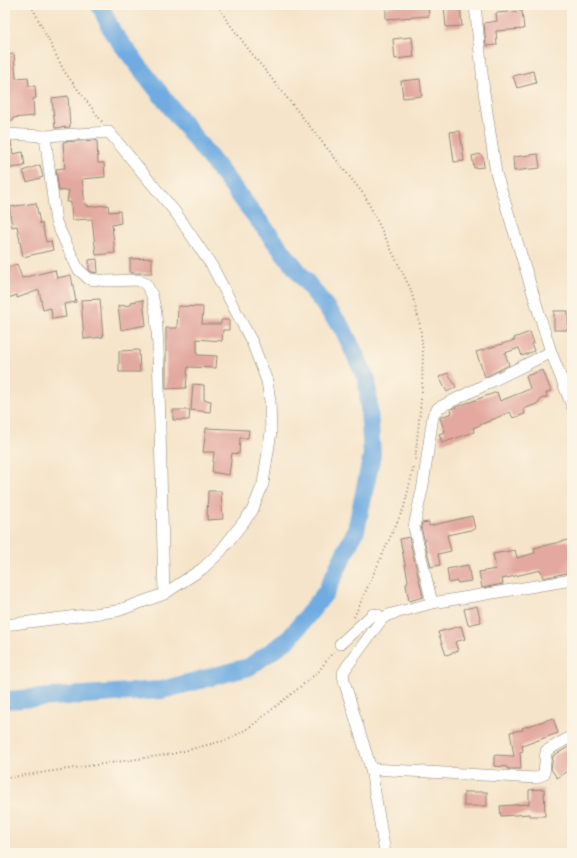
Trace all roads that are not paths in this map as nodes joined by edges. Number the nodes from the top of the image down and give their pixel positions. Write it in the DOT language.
graph roads {
  1 [pos="475,5"];
  2 [pos="5,134"];
  3 [pos="45,136"];
  4 [pos="551,352"];
  5 [pos="572,406"];
  6 [pos="572,580"];
  7 [pos="164,594"];
  8 [pos="432,602"];
  9 [pos="382,619"];
  10 [pos="5,625"];
  11 [pos="340,644"];
  12 [pos="572,736"];
  13 [pos="371,769"];
  14 [pos="385,853"];
  1 -- 4 [label="street"];
  2 -- 3 [label="street"];
  3 -- 7 [label="street"];
  3 -- 7 [label="street"];
  4 -- 5 [label="street"];
  4 -- 8 [label="street"];
  6 -- 8 [label="street"];
  7 -- 10 [label="street"];
  8 -- 9 [label="street"];
  9 -- 11 [label="street"];
  9 -- 13 [label="street"];
  12 -- 13 [label="street"];
  13 -- 14 [label="street"];
}
